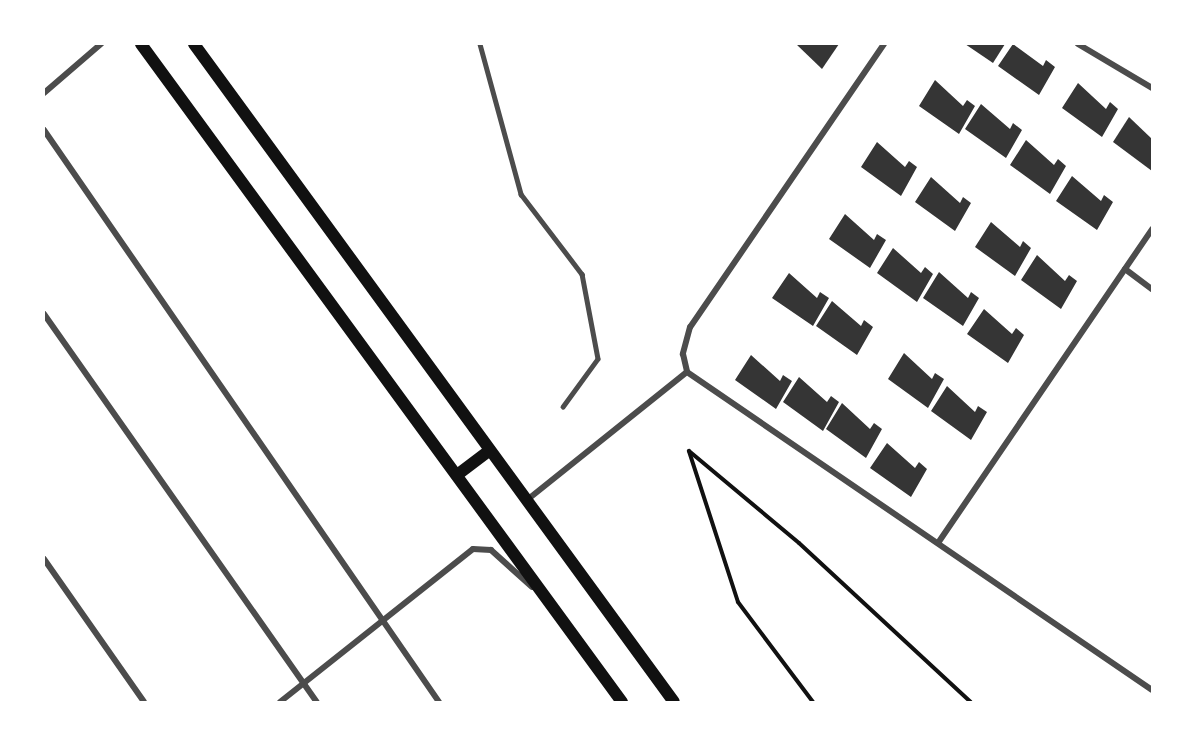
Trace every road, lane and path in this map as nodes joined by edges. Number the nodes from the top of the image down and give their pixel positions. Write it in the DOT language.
graph roads {
  1 [pos="101,44"];
  2 [pos="141,44"];
  3 [pos="194,44"];
  4 [pos="480,44"];
  5 [pos="884,44"];
  6 [pos="1078,44"];
  7 [pos="1152,88"];
  8 [pos="44,93"];
  9 [pos="44,130"];
  10 [pos="1152,229"];
  11 [pos="1125,269"];
  12 [pos="1152,289"];
  13 [pos="44,314"];
  14 [pos="687,372"];
  15 [pos="563,407"];
  16 [pos="490,450"];
  17 [pos="457,475"];
  18 [pos="526,501"];
  19 [pos="938,543"];
  20 [pos="44,559"];
  21 [pos="547,599"];
  22 [pos="381,617"];
  23 [pos="303,683"];
  24 [pos="1152,690"];
  25 [pos="144,702"];
  26 [pos="280,702"];
  27 [pos="317,702"];
  28 [pos="440,702"];
  29 [pos="622,702"];
  30 [pos="674,702"];
  31 [pos="813,702"];
  32 [pos="970,702"];
  1 -- 8 [label="street"];
  2 -- 17 [label="main road"];
  3 -- 16 [label="main road"];
  4 -- 15 [label="lane"];
  5 -- 14 [label="street"];
  6 -- 7 [label="street"];
  9 -- 22 [label="street"];
  10 -- 11 [label="street"];
  11 -- 12 [label="street"];
  11 -- 19 [label="street"];
  13 -- 23 [label="street"];
  14 -- 18 [label="street"];
  14 -- 19 [label="street"];
  16 -- 17 [label="main road"];
  16 -- 18 [label="main road"];
  17 -- 21 [label="main road"];
  18 -- 30 [label="main road"];
  19 -- 24 [label="street"];
  20 -- 25 [label="street"];
  21 -- 22 [label="street"];
  21 -- 29 [label="main road"];
  22 -- 23 [label="street"];
  22 -- 28 [label="street"];
  23 -- 26 [label="street"];
  23 -- 27 [label="street"];
  31 -- 32 [label="path"];
}
